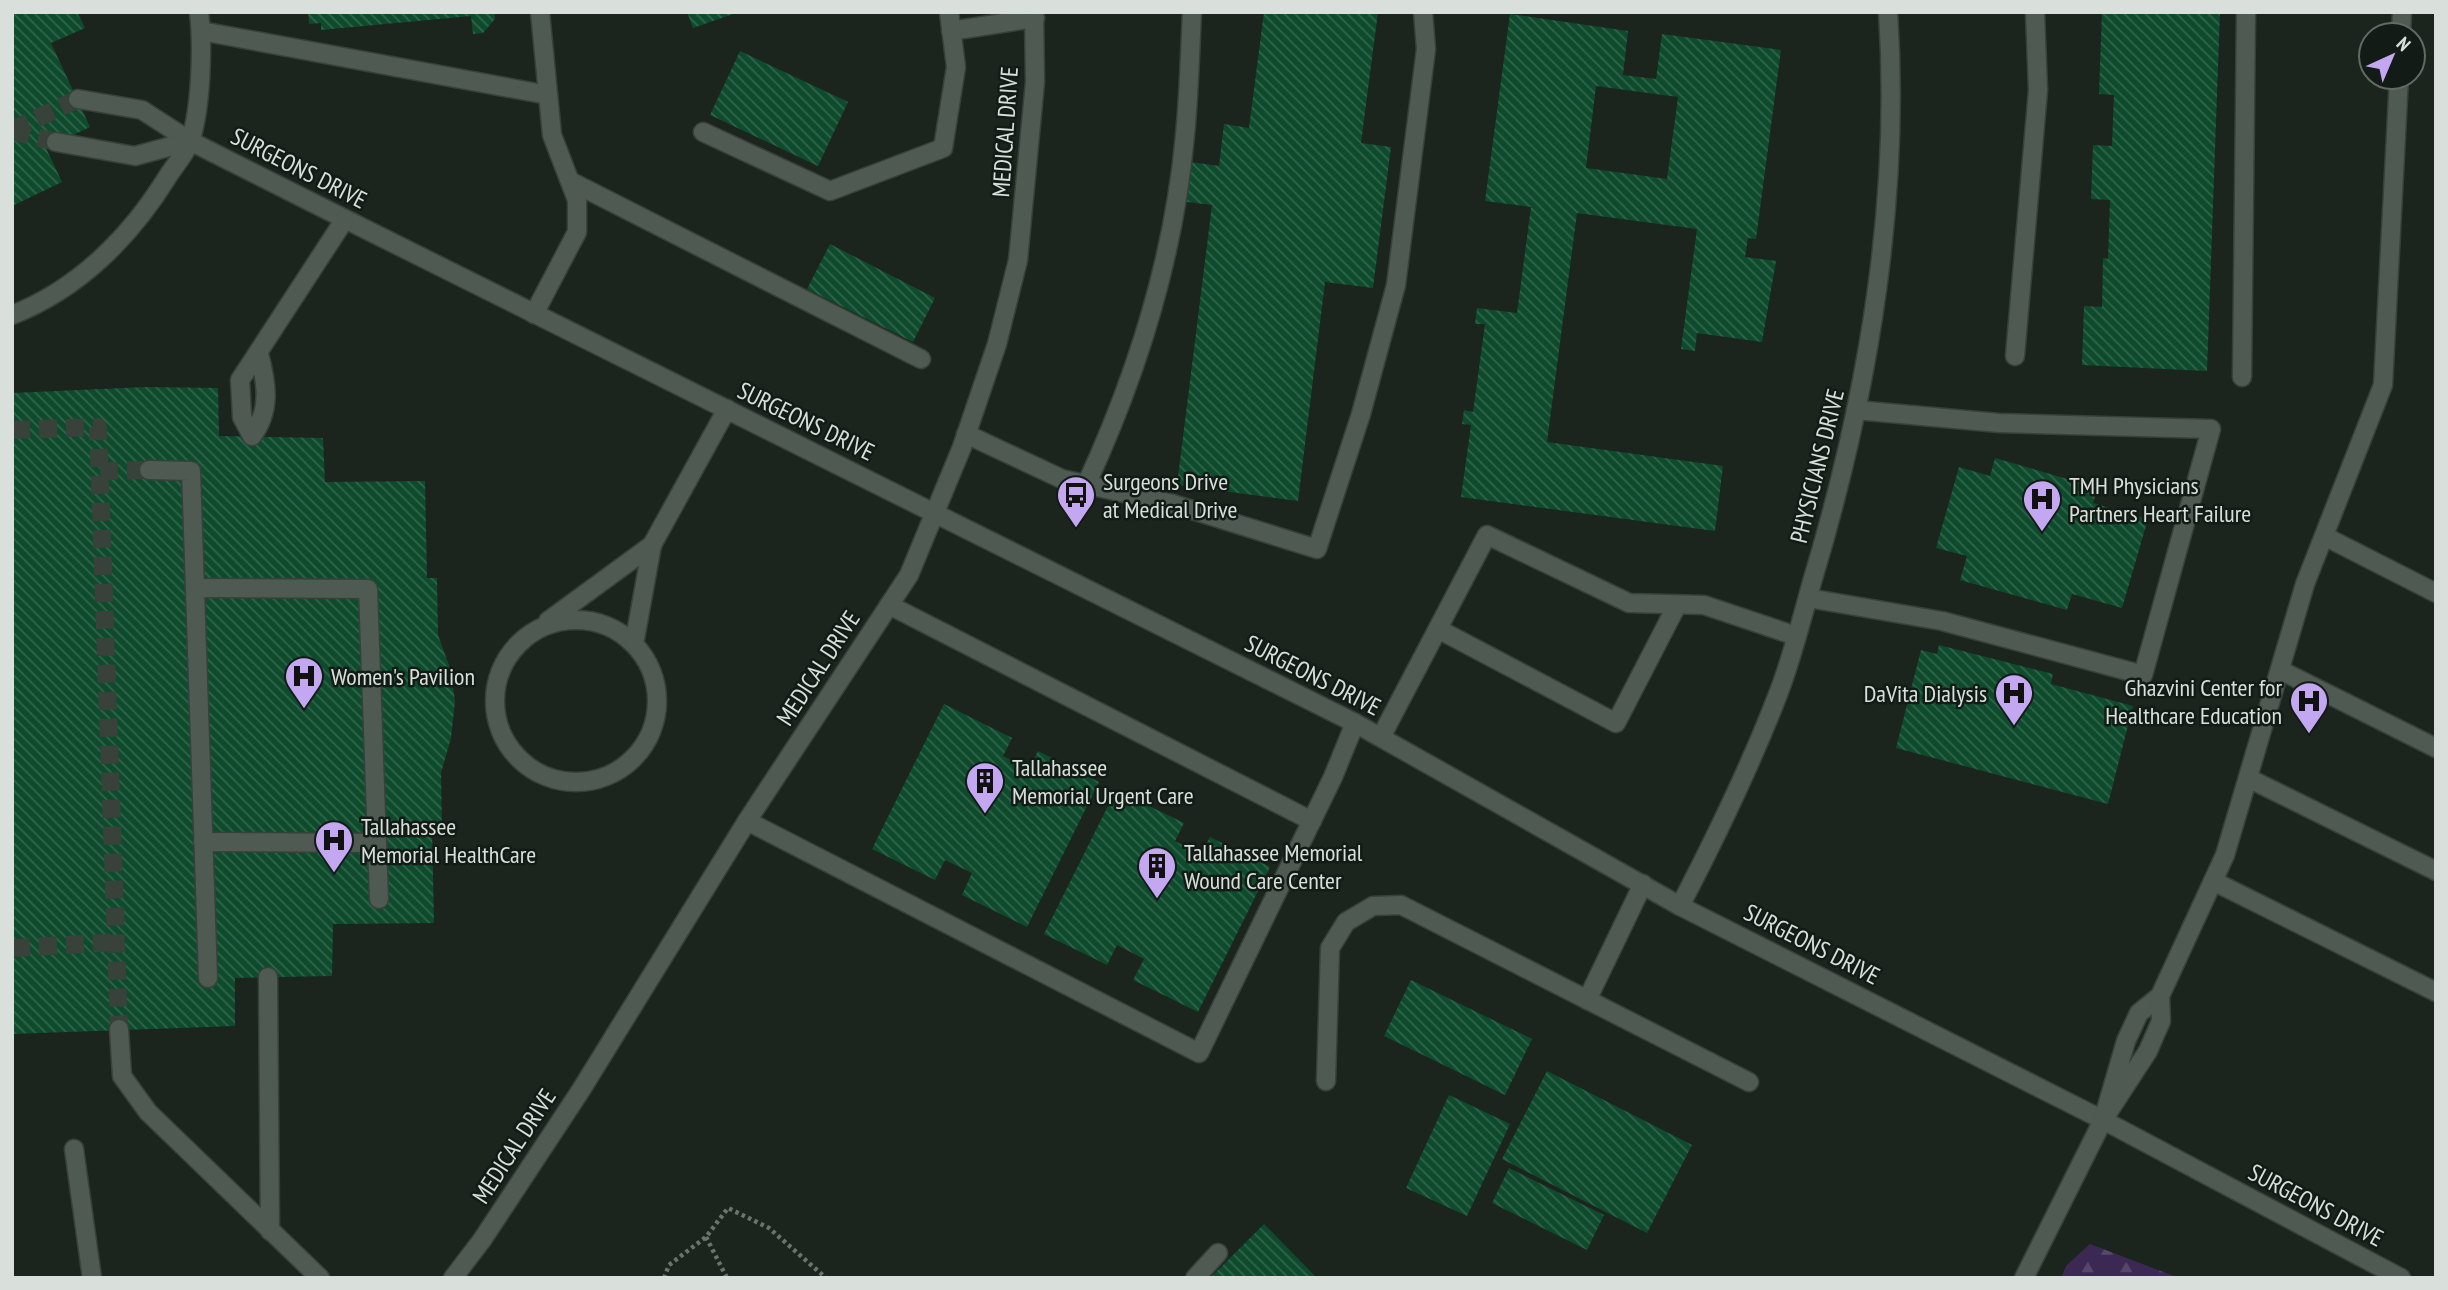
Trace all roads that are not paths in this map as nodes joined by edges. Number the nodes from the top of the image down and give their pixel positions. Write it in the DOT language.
graph roads {
  1 [pos="199,12"];
  2 [pos="540,12"];
  3 [pos="949,12"];
  4 [pos="1192,12"];
  5 [pos="1423,12"];
  6 [pos="1888,12"];
  7 [pos="2035,12"];
  8 [pos="2246,12"];
  9 [pos="1034,15"];
  10 [pos="201,31"];
  11 [pos="951,31"];
  12 [pos="2398,91"];
  13 [pos="548,95"];
  14 [pos="78,99"];
  15 [pos="703,132"];
  16 [pos="190,141"];
  17 [pos="56,142"];
  18 [pos="570,181"];
  19 [pos="345,219"];
  20 [pos="534,314"];
  21 [pos="12,315"];
  22 [pos="259,354"];
  23 [pos="2015,356"];
  24 [pos="921,359"];
  25 [pos="2242,377"];
  26 [pos="727,409"];
  27 [pos="1856,410"];
  28 [pos="966,434"];
  29 [pos="149,471"];
  30 [pos="1086,485"];
  31 [pos="935,513"];
  32 [pos="2324,536"];
  33 [pos="652,545"];
  34 [pos="195,589"];
  35 [pos="2436,593"];
  36 [pos="1808,598"];
  37 [pos="1677,605"];
  38 [pos="889,606"];
  39 [pos="538,628"];
  40 [pos="1438,629"];
  41 [pos="1796,636"];
  42 [pos="635,644"];
  43 [pos="2280,670"];
  44 [pos="1355,723"];
  45 [pos="1381,737"];
  46 [pos="2436,748"];
  47 [pos="2248,778"];
  48 [pos="747,821"];
  49 [pos="1312,821"];
  50 [pos="203,842"];
  51 [pos="377,843"];
  52 [pos="2436,871"];
  53 [pos="2213,881"];
  54 [pos="1643,884"];
  55 [pos="379,899"];
  56 [pos="1680,905"];
  57 [pos="268,977"];
  58 [pos="208,978"];
  59 [pos="2436,992"];
  60 [pos="1587,1000"];
  61 [pos="119,1029"];
  62 [pos="1326,1080"];
  63 [pos="1749,1082"];
  64 [pos="2104,1120"];
  65 [pos="75,1149"];
  66 [pos="271,1231"];
  67 [pos="1218,1253"];
  68 [pos="92,1278"];
  69 [pos="320,1278"];
  70 [pos="453,1278"];
  71 [pos="1195,1278"];
  72 [pos="2024,1278"];
  73 [pos="2401,1278"];
  1 -- 10 [label="street"];
  2 -- 13 [label="street"];
  3 -- 11 [label="street"];
  4 -- 30 [label="street"];
  5 -- 30 [label="street"];
  6 -- 27 [label="street, PHYSICIANS DRIVE"];
  7 -- 23 [label="street"];
  8 -- 25 [label="street"];
  9 -- 11 [label="street"];
  9 -- 28 [label="street, MEDICAL DRIVE"];
  10 -- 13 [label="street"];
  10 -- 16 [label="street"];
  11 -- 15 [label="street"];
  12 -- 32 [label="street"];
  13 -- 18 [label="street"];
  14 -- 16 [label="street, SURGEONS DRIVE"];
  16 -- 17 [label="street"];
  16 -- 19 [label="street, SURGEONS DRIVE"];
  16 -- 21 [label="street"];
  18 -- 20 [label="street"];
  18 -- 24 [label="street"];
  19 -- 20 [label="street, SURGEONS DRIVE"];
  19 -- 22 [label="street"];
  20 -- 26 [label="street, SURGEONS DRIVE"];
  26 -- 31 [label="street, SURGEONS DRIVE"];
  26 -- 33 [label="street"];
  27 -- 36 [label="street, PHYSICIANS DRIVE"];
  27 -- 36 [label="street"];
  28 -- 30 [label="street"];
  28 -- 31 [label="street, MEDICAL DRIVE"];
  29 -- 34 [label="street"];
  31 -- 38 [label="street, MEDICAL DRIVE"];
  31 -- 44 [label="street, SURGEONS DRIVE"];
  32 -- 35 [label="street"];
  32 -- 43 [label="street"];
  33 -- 39 [label="street"];
  33 -- 42 [label="street"];
  34 -- 50 [label="street"];
  34 -- 51 [label="street"];
  36 -- 41 [label="street, PHYSICIANS DRIVE"];
  37 -- 40 [label="street"];
  37 -- 40 [label="street"];
  37 -- 41 [label="street"];
  38 -- 48 [label="street, MEDICAL DRIVE"];
  38 -- 49 [label="street"];
  39 -- 42 [label="street"];
  39 -- 42 [label="street"];
  40 -- 45 [label="street"];
  41 -- 56 [label="street, PHYSICIANS DRIVE"];
  43 -- 46 [label="street"];
  43 -- 47 [label="street"];
  44 -- 45 [label="street, SURGEONS DRIVE"];
  44 -- 49 [label="street"];
  45 -- 54 [label="street, SURGEONS DRIVE"];
  47 -- 52 [label="street"];
  47 -- 53 [label="street"];
  48 -- 49 [label="street"];
  48 -- 70 [label="street, MEDICAL DRIVE"];
  50 -- 51 [label="street"];
  50 -- 58 [label="street"];
  51 -- 55 [label="street"];
  53 -- 59 [label="street"];
  53 -- 64 [label="street"];
  54 -- 56 [label="street, SURGEONS DRIVE"];
  54 -- 60 [label="street"];
  56 -- 64 [label="street, SURGEONS DRIVE"];
  57 -- 66 [label="street"];
  60 -- 62 [label="street"];
  60 -- 63 [label="street"];
  61 -- 66 [label="street"];
  64 -- 72 [label="street"];
  64 -- 73 [label="street, SURGEONS DRIVE"];
  65 -- 68 [label="street"];
  66 -- 69 [label="street"];
  67 -- 71 [label="street"];
}
